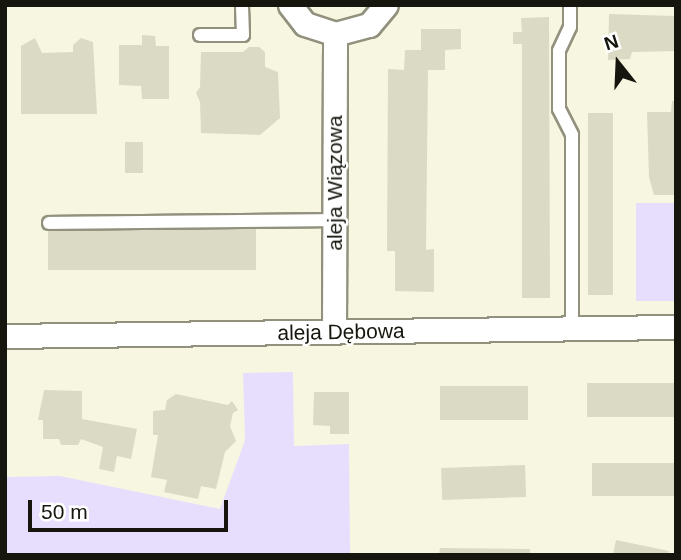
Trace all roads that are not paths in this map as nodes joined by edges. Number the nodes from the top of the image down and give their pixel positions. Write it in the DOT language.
graph roads {
  1 [pos="242,5"];
  2 [pos="290,5"];
  3 [pos="386,5"];
  4 [pos="570,5"];
  5 [pos="335,34"];
  6 [pos="200,35"];
  7 [pos="335,220"];
  8 [pos="49,223"];
  9 [pos="676,327"];
  10 [pos="572,329"];
  11 [pos="334,332"];
  12 [pos="5,336"];
  1 -- 6 [label="lane"];
  2 -- 5 [label="street"];
  3 -- 5 [label="street"];
  4 -- 10 [label="lane"];
  5 -- 7 [label="street, aleja Wiązowa"];
  7 -- 8 [label="lane"];
  7 -- 11 [label="street, aleja Wiązowa"];
  9 -- 10 [label="street, aleja Dębowa"];
  10 -- 11 [label="street, aleja Dębowa"];
  11 -- 12 [label="street, aleja Dębowa"];
}
